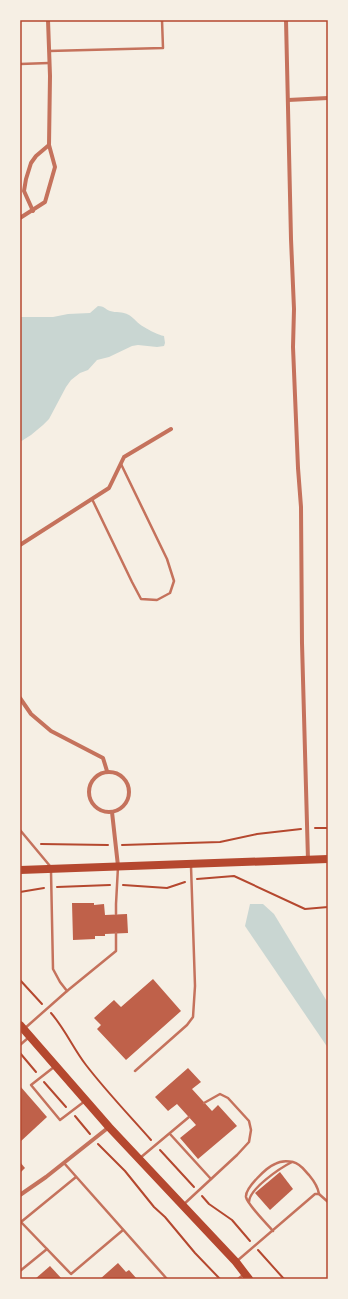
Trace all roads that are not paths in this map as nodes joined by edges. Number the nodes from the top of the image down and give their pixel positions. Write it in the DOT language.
graph roads {
  1 [pos="48,20"];
  2 [pos="162,20"];
  3 [pos="286,20"];
  4 [pos="49,51"];
  5 [pos="49,63"];
  6 [pos="20,64"];
  7 [pos="328,98"];
  8 [pos="288,100"];
  9 [pos="49,145"];
  10 [pos="33,211"];
  11 [pos="20,218"];
  12 [pos="171,429"];
  13 [pos="121,464"];
  14 [pos="92,499"];
  15 [pos="20,545"];
  16 [pos="20,698"];
  17 [pos="107,771"];
  18 [pos="112,812"];
  19 [pos="20,830"];
  20 [pos="328,859"];
  21 [pos="308,860"];
  22 [pos="190,864"];
  23 [pos="118,866"];
  24 [pos="51,868"];
  25 [pos="20,870"];
  26 [pos="116,914"];
  27 [pos="116,933"];
  28 [pos="67,991"];
  29 [pos="22,1027"];
  30 [pos="30,1037"];
  31 [pos="20,1045"];
  32 [pos="56,1065"];
  33 [pos="135,1071"];
  34 [pos="86,1100"];
  35 [pos="204,1103"];
  36 [pos="189,1117"];
  37 [pos="109,1127"];
  38 [pos="170,1134"];
  39 [pos="139,1159"];
  40 [pos="292,1162"];
  41 [pos="64,1163"];
  42 [pos="76,1177"];
  43 [pos="211,1179"];
  44 [pos="319,1194"];
  45 [pos="20,1196"];
  46 [pos="328,1202"];
  47 [pos="249,1204"];
  48 [pos="182,1205"];
  49 [pos="21,1221"];
  50 [pos="123,1230"];
  51 [pos="273,1231"];
  52 [pos="47,1249"];
  53 [pos="236,1262"];
  54 [pos="20,1271"];
  55 [pos="244,1277"];
  56 [pos="167,1279"];
  1 -- 4 [label="street"];
  2 -- 4 [label="lane"];
  3 -- 8 [label="street"];
  4 -- 5 [label="street"];
  5 -- 6 [label="lane"];
  5 -- 9 [label="street"];
  7 -- 8 [label="street"];
  8 -- 21 [label="street"];
  9 -- 10 [label="street"];
  9 -- 10 [label="street"];
  10 -- 11 [label="street"];
  12 -- 13 [label="street"];
  13 -- 14 [label="street"];
  13 -- 14 [label="lane"];
  14 -- 15 [label="street"];
  16 -- 17 [label="street"];
  17 -- 18 [label="street"];
  17 -- 18 [label="street"];
  18 -- 23 [label="street"];
  19 -- 24 [label="lane"];
  20 -- 21 [label="main road"];
  21 -- 22 [label="main road"];
  22 -- 23 [label="main road"];
  22 -- 33 [label="lane"];
  23 -- 24 [label="main road"];
  23 -- 26 [label="lane"];
  24 -- 25 [label="main road"];
  24 -- 28 [label="lane"];
  27 -- 28 [label="lane"];
  28 -- 29 [label="lane"];
  29 -- 30 [label="main road"];
  30 -- 31 [label="lane"];
  30 -- 32 [label="main road"];
  32 -- 34 [label="main road"];
  32 -- 34 [label="lane"];
  34 -- 37 [label="main road"];
  35 -- 43 [label="lane"];
  36 -- 38 [label="lane"];
  37 -- 39 [label="main road"];
  37 -- 41 [label="street"];
  38 -- 39 [label="lane"];
  38 -- 43 [label="lane"];
  39 -- 48 [label="main road"];
  40 -- 44 [label="lane"];
  40 -- 47 [label="lane"];
  40 -- 47 [label="lane"];
  41 -- 42 [label="lane"];
  41 -- 45 [label="street"];
  42 -- 49 [label="lane"];
  42 -- 50 [label="lane"];
  43 -- 48 [label="lane"];
  44 -- 46 [label="lane"];
  44 -- 51 [label="lane"];
  47 -- 51 [label="lane"];
  48 -- 53 [label="main road"];
  49 -- 52 [label="lane"];
  50 -- 52 [label="lane"];
  50 -- 56 [label="lane"];
  51 -- 53 [label="lane"];
  52 -- 54 [label="lane"];
  53 -- 55 [label="main road"];
}
